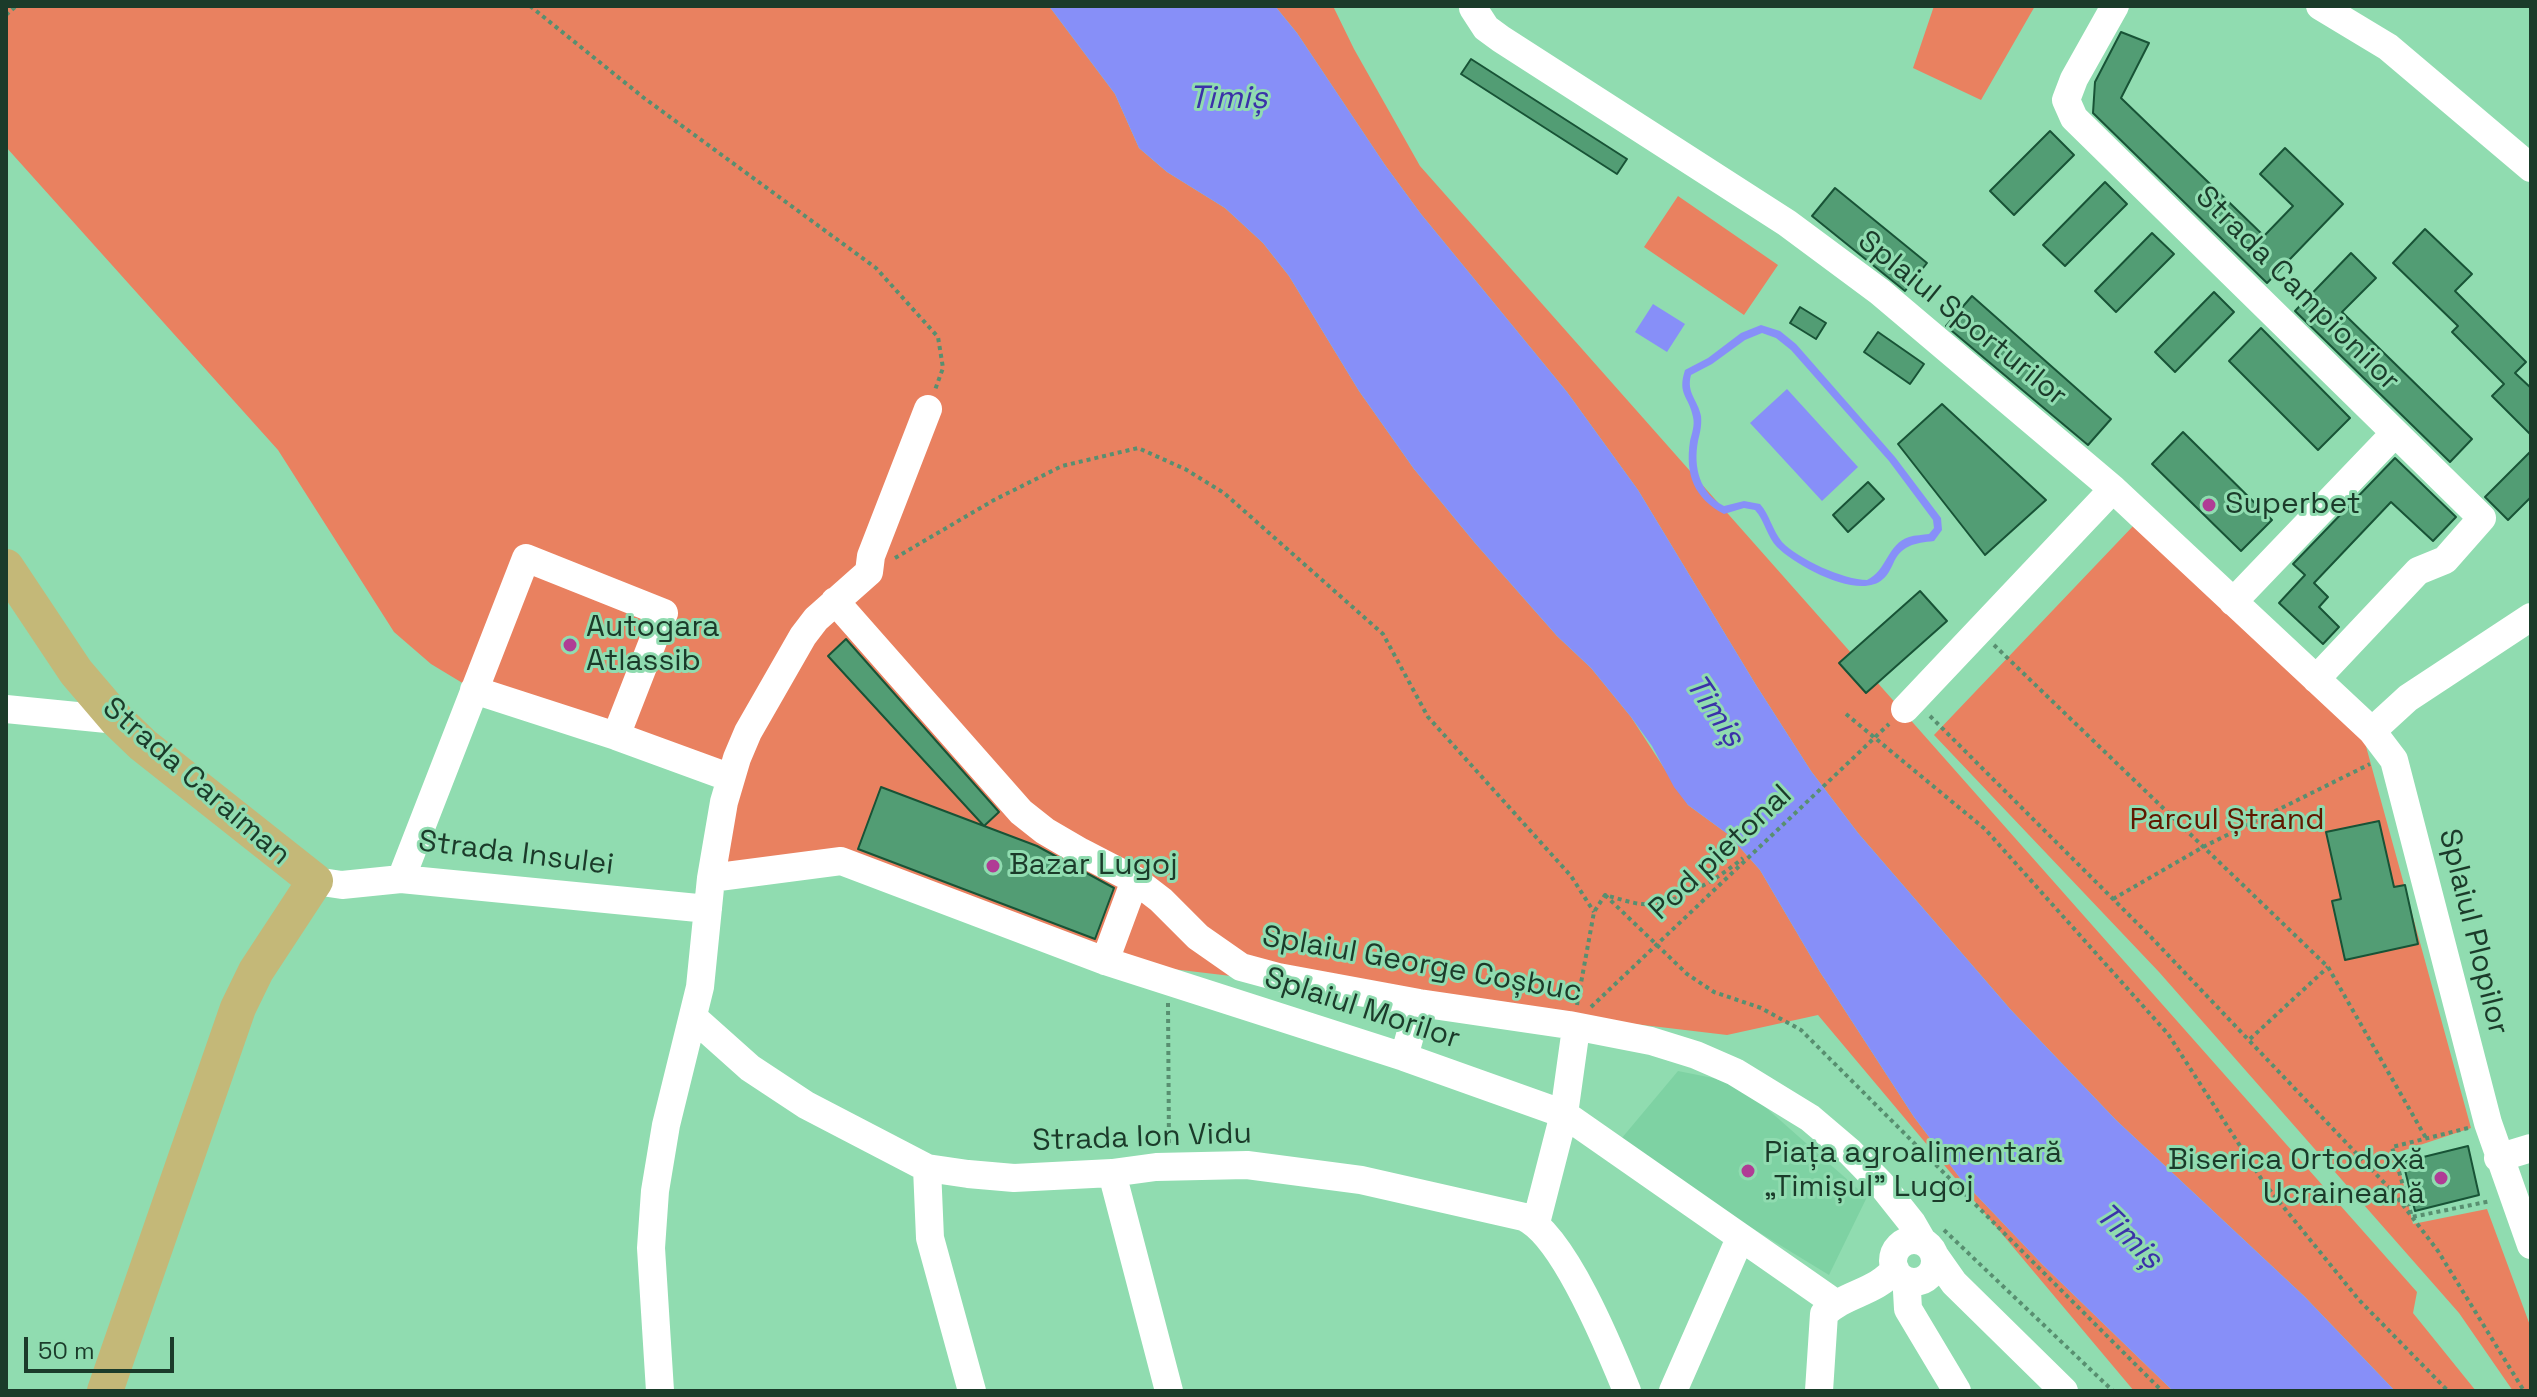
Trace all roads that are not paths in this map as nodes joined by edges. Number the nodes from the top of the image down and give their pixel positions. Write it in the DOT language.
graph roads {
  1 [pos="2115,6"];
  2 [pos="2320,6"];
  3 [pos="1472,7"];
  4 [pos="2531,168"];
  5 [pos="928,409"];
  6 [pos="2395,433"];
  7 [pos="2113,489"];
  8 [pos="6,567"];
  9 [pos="835,601"];
  10 [pos="2233,602"];
  11 [pos="2531,617"];
  12 [pos="2316,679"];
  13 [pos="474,690"];
  14 [pos="6,709"];
  15 [pos="1905,709"];
  16 [pos="117,720"];
  17 [pos="2372,731"];
  18 [pos="616,736"];
  19 [pos="731,778"];
  20 [pos="711,878"];
  21 [pos="401,879"];
  22 [pos="1135,880"];
  23 [pos="315,881"];
  24 [pos="708,909"];
  25 [pos="1105,961"];
  26 [pos="1241,967"];
  27 [pos="1229,1001"];
  28 [pos="1419,1003"];
  29 [pos="1581,1014"];
  30 [pos="694,1018"];
  31 [pos="1404,1057"];
  32 [pos="1564,1114"];
  33 [pos="2531,1148"];
  34 [pos="2498,1158"];
  35 [pos="927,1168"];
  36 [pos="1112,1173"];
  37 [pos="1536,1223"];
  38 [pos="1738,1243"];
  39 [pos="2531,1245"];
  40 [pos="1926,1262"];
  41 [pos="1835,1303"];
  42 [pos="105,1391"];
  43 [pos="660,1391"];
  44 [pos="972,1391"];
  45 [pos="1169,1391"];
  46 [pos="1627,1391"];
  47 [pos="1673,1391"];
  48 [pos="1819,1391"];
  49 [pos="1957,1391"];
  50 [pos="2064,1391"];
  1 -- 6 [label="street, Strada Campionilor"];
  2 -- 4 [label="street"];
  3 -- 7 [label="street, Splaiul Sporturilor"];
  5 -- 9 [label="street"];
  6 -- 10 [label="street, Strada Campionilor"];
  6 -- 12 [label="street"];
  7 -- 10 [label="street, Splaiul Sporturilor"];
  7 -- 15 [label="street"];
  8 -- 16 [label="main road, Strada Caraiman"];
  9 -- 19 [label="street"];
  9 -- 22 [label="street, Splaiul George Coșbuc"];
  10 -- 12 [label="street, Splaiul Sporturilor"];
  11 -- 17 [label="street"];
  12 -- 17 [label="street, Splaiul Sporturilor"];
  13 -- 18 [label="street"];
  13 -- 18 [label="street, Strada Insulei"];
  13 -- 21 [label="street, Strada Insulei"];
  14 -- 16 [label="street"];
  16 -- 23 [label="main road, Strada Caraiman"];
  17 -- 34 [label="street, Splaiul Plopilor"];
  18 -- 19 [label="street"];
  19 -- 20 [label="street"];
  20 -- 24 [label="street"];
  20 -- 25 [label="street, Splaiul Morilor"];
  21 -- 23 [label="street, Strada Caraiman"];
  21 -- 24 [label="street, Strada Insulei"];
  22 -- 25 [label="street"];
  22 -- 26 [label="street, Splaiul George Coșbuc"];
  23 -- 42 [label="main road"];
  24 -- 30 [label="street"];
  25 -- 27 [label="street, Splaiul Morilor"];
  26 -- 27 [label="street"];
  26 -- 28 [label="street, Splaiul George Coșbuc"];
  27 -- 31 [label="street, Splaiul Morilor"];
  28 -- 29 [label="street, Splaiul George Coșbuc"];
  28 -- 31 [label="street"];
  29 -- 32 [label="street"];
  29 -- 40 [label="street, Splaiul George Coșbuc"];
  30 -- 35 [label="street, Strada Ion Vidu"];
  30 -- 43 [label="street"];
  31 -- 32 [label="street, Splaiul Morilor"];
  32 -- 37 [label="street"];
  32 -- 41 [label="street, Splaiul Morilor"];
  33 -- 34 [label="street"];
  34 -- 39 [label="street, Splaiul Plopilor"];
  35 -- 36 [label="street, Strada Ion Vidu"];
  35 -- 44 [label="street"];
  36 -- 37 [label="street, Strada Ion Vidu"];
  36 -- 45 [label="street"];
  37 -- 46 [label="street"];
  38 -- 47 [label="street"];
  40 -- 41 [label="street"];
  40 -- 49 [label="street"];
  40 -- 50 [label="street, Splaiul George Coșbuc"];
  41 -- 48 [label="street"];
}
